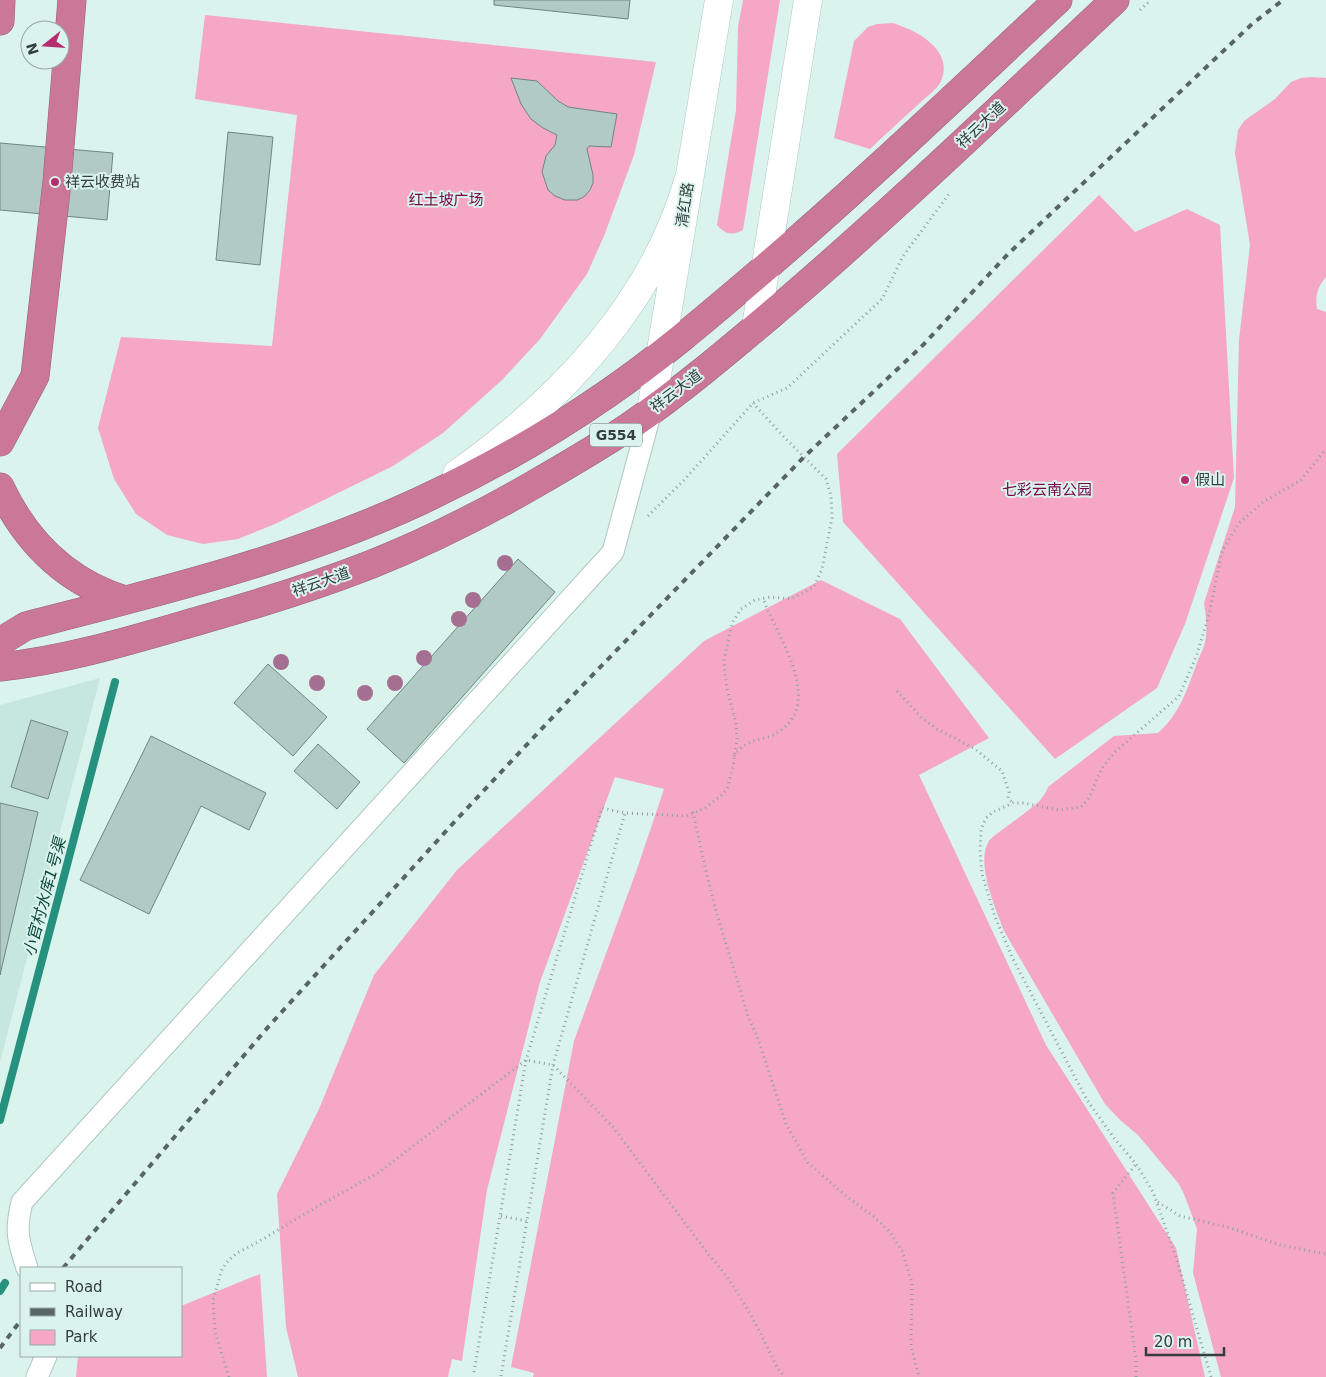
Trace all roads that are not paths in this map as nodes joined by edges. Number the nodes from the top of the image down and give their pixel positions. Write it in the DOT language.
graph roads {
  1 [pos="1,0"];
  2 [pos="72,0"];
  3 [pos="719,0"];
  4 [pos="808,0"];
  5 [pos="1058,0"];
  6 [pos="1126,7"];
  7 [pos="0,21"];
  8 [pos="689,178"];
  9 [pos="766,268"];
  10 [pos="756,327"];
  11 [pos="660,355"];
  12 [pos="651,411"];
  13 [pos="0,442"];
  14 [pos="0,487"];
  15 [pos="420,501"];
  16 [pos="125,600"];
  17 [pos="0,642"];
  18 [pos="0,668"];
  19 [pos="27,1267"];
  20 [pos="46,1357"];
  21 [pos="37,1377"];
  1 -- 7 [label="highway"];
  2 -- 13 [label="highway"];
  3 -- 8 [label="main road, 清红路"];
  4 -- 9 [label="main road"];
  5 -- 9 [label="highway, G554"];
  6 -- 10 [label="highway, 祥云大道 / G554"];
  8 -- 11 [label="main road, 清红路"];
  8 -- 15 [label="main road"];
  9 -- 10 [label="main road"];
  9 -- 11 [label="highway, G554"];
  10 -- 12 [label="highway, 祥云大道 / G554"];
  11 -- 12 [label="main road, 清红路"];
  11 -- 15 [label="highway, G554"];
  12 -- 18 [label="highway, 祥云大道 / G554"];
  12 -- 19 [label="street"];
  14 -- 16 [label="highway"];
  15 -- 16 [label="highway, G554"];
  16 -- 17 [label="highway, G554"];
  20 -- 21 [label="street"];
}
